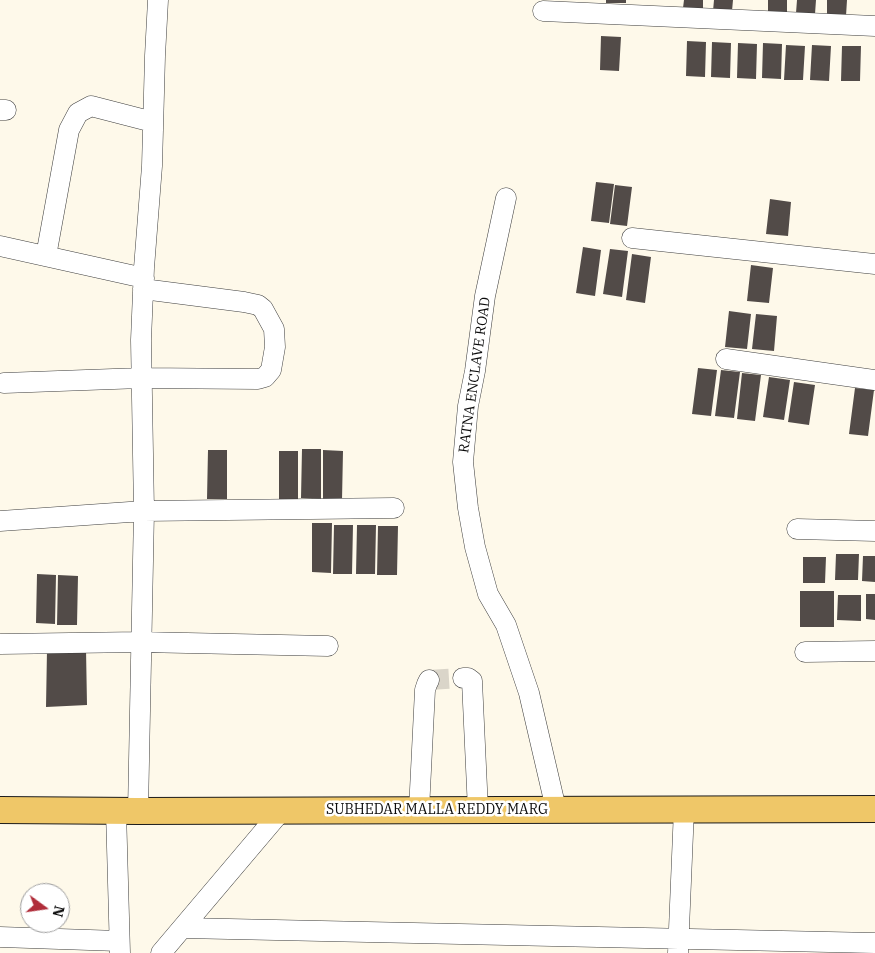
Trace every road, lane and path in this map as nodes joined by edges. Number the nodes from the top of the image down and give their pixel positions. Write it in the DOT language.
graph roads {
  1 [pos="158,0"];
  2 [pos="543,11"];
  3 [pos="875,26"];
  4 [pos="153,122"];
  5 [pos="506,198"];
  6 [pos="632,238"];
  7 [pos="0,246"];
  8 [pos="46,256"];
  9 [pos="875,264"];
  10 [pos="143,284"];
  11 [pos="726,359"];
  12 [pos="141,378"];
  13 [pos="875,380"];
  14 [pos="4,383"];
  15 [pos="394,508"];
  16 [pos="144,511"];
  17 [pos="0,521"];
  18 [pos="797,529"];
  19 [pos="875,531"];
  20 [pos="140,642"];
  21 [pos="0,644"];
  22 [pos="328,646"];
  23 [pos="875,651"];
  24 [pos="805,652"];
  25 [pos="463,678"];
  26 [pos="430,680"];
  27 [pos="684,809"];
  28 [pos="875,809"];
  29 [pos="0,810"];
  30 [pos="282,810"];
  31 [pos="419,810"];
  32 [pos="478,810"];
  33 [pos="556,810"];
  34 [pos="127,811"];
  35 [pos="183,928"];
  36 [pos="0,937"];
  37 [pos="875,943"];
  38 [pos="678,946"];
  39 [pos="120,947"];
  40 [pos="162,953"];
  1 -- 4 [label="street"];
  2 -- 3 [label="street"];
  4 -- 8 [label="street"];
  4 -- 10 [label="street"];
  5 -- 33 [label="street, RATNA ENCLAVE ROAD"];
  6 -- 9 [label="street"];
  7 -- 8 [label="street"];
  8 -- 10 [label="street"];
  10 -- 12 [label="street"];
  10 -- 12 [label="street"];
  11 -- 13 [label="street"];
  12 -- 14 [label="street"];
  12 -- 16 [label="street"];
  15 -- 16 [label="street"];
  16 -- 17 [label="street"];
  16 -- 20 [label="street"];
  18 -- 19 [label="street"];
  20 -- 21 [label="street"];
  20 -- 22 [label="street"];
  20 -- 34 [label="street"];
  23 -- 24 [label="street"];
  25 -- 32 [label="street"];
  26 -- 31 [label="street"];
  27 -- 28 [label="main road, SUBHEDAR MALLA REDDY MARG"];
  27 -- 33 [label="main road, SUBHEDAR MALLA REDDY MARG"];
  27 -- 38 [label="street"];
  29 -- 34 [label="main road, SUBHEDAR MALLA REDDY MARG"];
  30 -- 31 [label="main road, SUBHEDAR MALLA REDDY MARG"];
  30 -- 34 [label="main road, SUBHEDAR MALLA REDDY MARG"];
  30 -- 35 [label="street"];
  31 -- 32 [label="main road, SUBHEDAR MALLA REDDY MARG"];
  32 -- 33 [label="main road, SUBHEDAR MALLA REDDY MARG"];
  34 -- 39 [label="street"];
  35 -- 38 [label="street"];
  35 -- 40 [label="street"];
  36 -- 39 [label="street"];
  37 -- 38 [label="street"];
}
